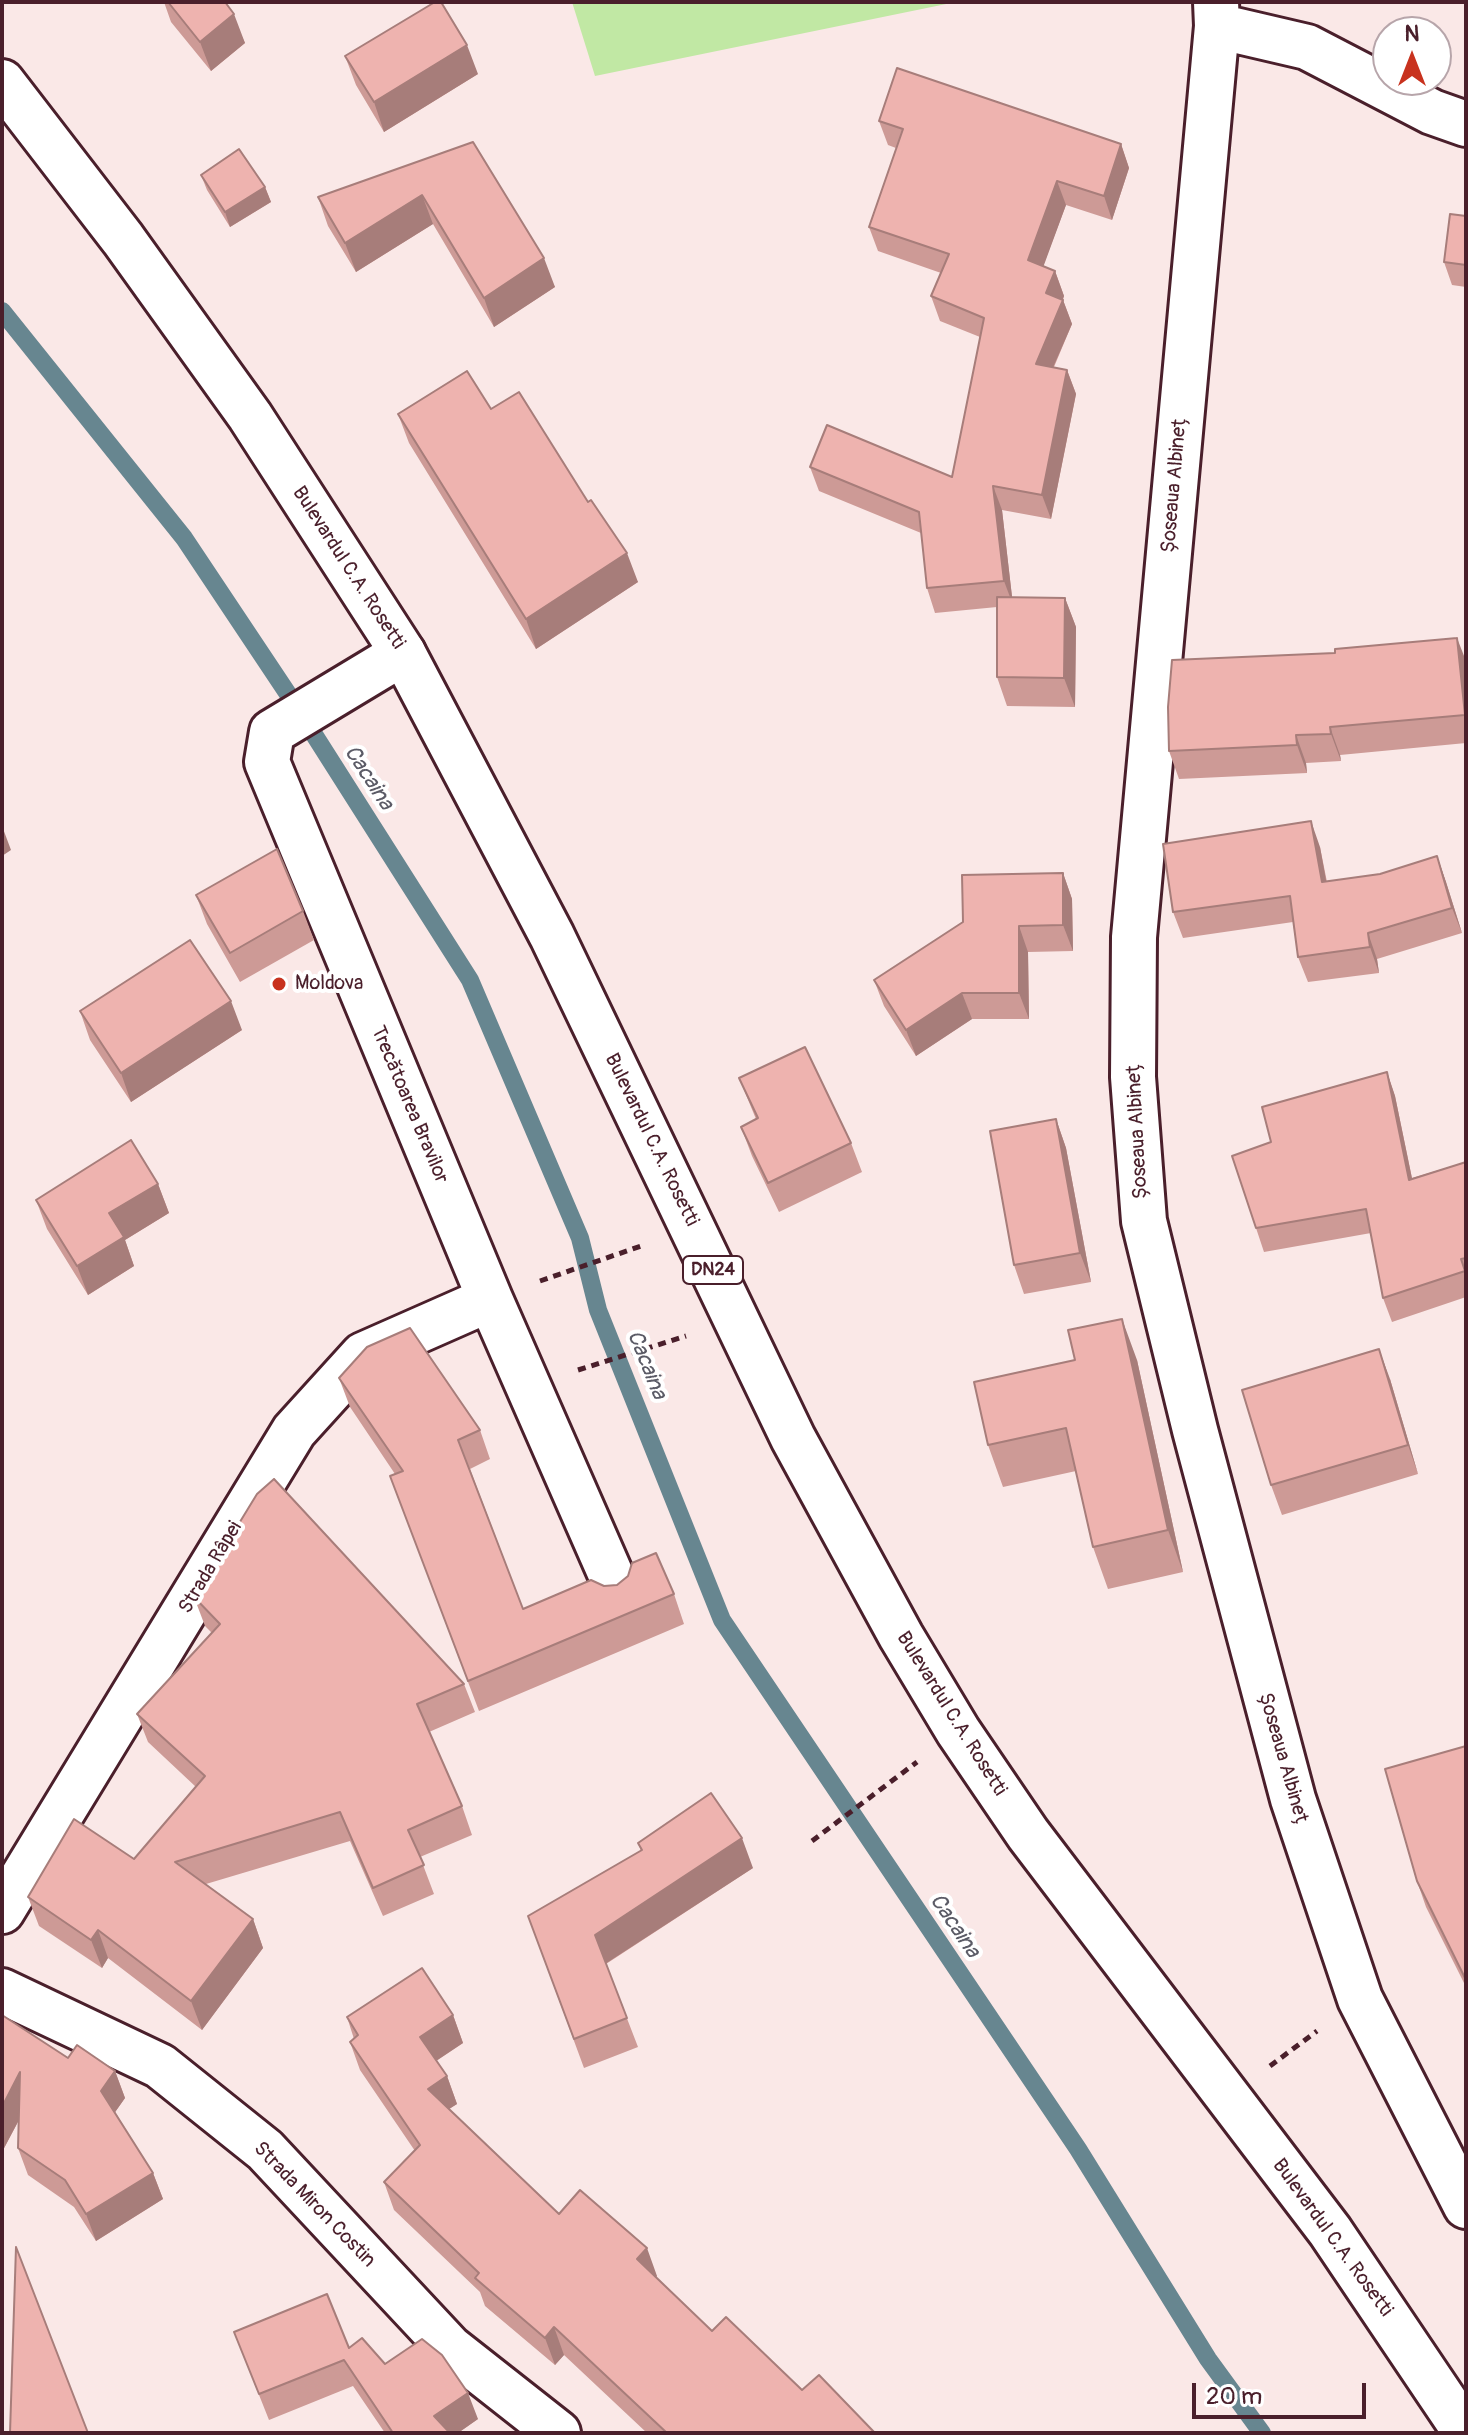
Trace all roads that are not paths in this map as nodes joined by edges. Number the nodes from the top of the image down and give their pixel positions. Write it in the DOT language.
graph roads {
  1 [pos="1216,14"];
  2 [pos="2,82"];
  3 [pos="1466,124"];
  4 [pos="403,653"];
  5 [pos="490,1299"];
  6 [pos="618,1591"];
  7 [pos="2,1911"];
  8 [pos="2,1991"];
  9 [pos="1466,2206"];
  10 [pos="558,2433"];
  11 [pos="1466,2433"];
  1 -- 3 [label="street"];
  1 -- 9 [label="street, Șoseaua Albineț"];
  2 -- 4 [label="street, Bulevardul C.A. Rosetti / DN24"];
  4 -- 5 [label="street, Trecătoarea Bravilor"];
  4 -- 11 [label="street, Bulevardul C.A. Rosetti / DN24"];
  5 -- 6 [label="street, Trecătoarea Bravilor"];
  5 -- 7 [label="street, Strada Râpei"];
  8 -- 10 [label="street, Strada Miron Costin"];
}
